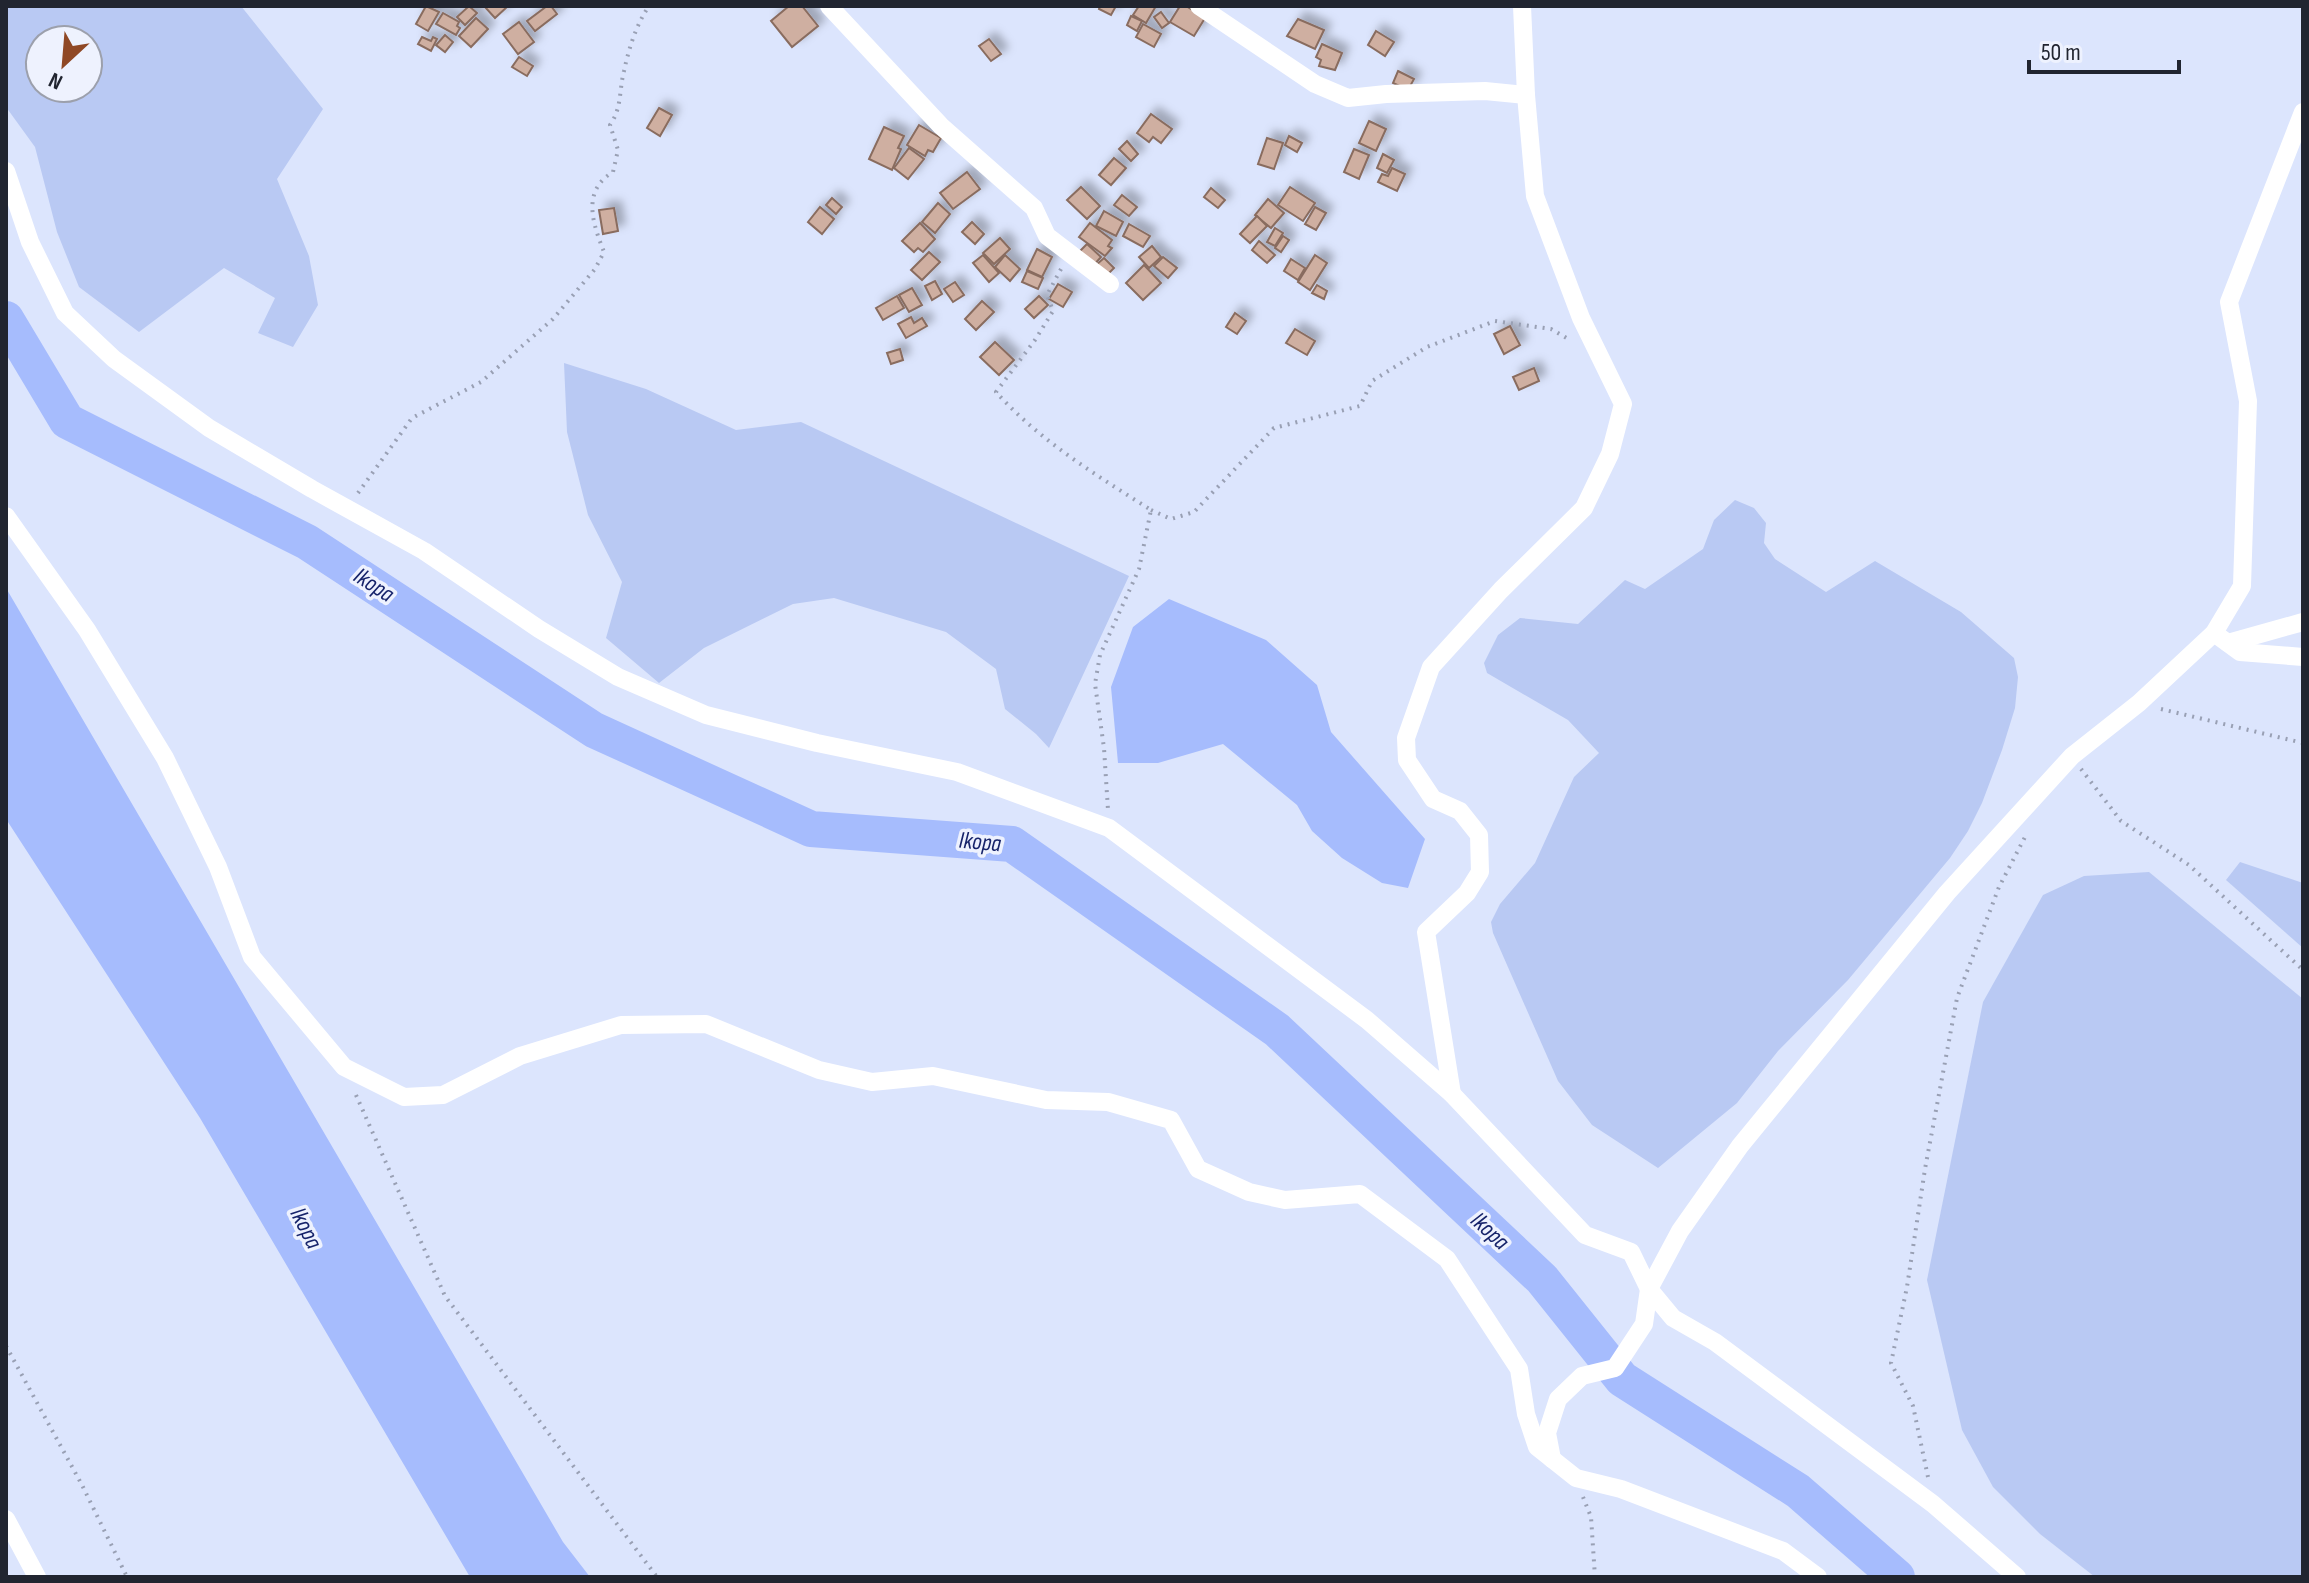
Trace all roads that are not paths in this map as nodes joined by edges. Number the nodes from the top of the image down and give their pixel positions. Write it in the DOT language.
graph roads {
  1 [pos="829,6"];
  2 [pos="1199,6"];
  3 [pos="1522,6"];
  4 [pos="1526,95"];
  5 [pos="2303,112"];
  6 [pos="6,171"];
  7 [pos="1110,284"];
  8 [pos="6,516"];
  9 [pos="2303,622"];
  10 [pos="2221,638"];
  11 [pos="2303,657"];
  12 [pos="1452,1094"];
  13 [pos="1649,1289"];
  14 [pos="1523,1393"];
  15 [pos="1558,1399"];
  16 [pos="1552,1459"];
  17 [pos="6,1519"];
  18 [pos="37,1577"];
  19 [pos="1818,1577"];
  20 [pos="2017,1577"];
  1 -- 7 [label="street"];
  2 -- 4 [label="street"];
  3 -- 4 [label="street"];
  4 -- 12 [label="street"];
  5 -- 10 [label="street"];
  6 -- 12 [label="street"];
  8 -- 14 [label="street"];
  9 -- 10 [label="street"];
  10 -- 11 [label="street"];
  10 -- 13 [label="street"];
  12 -- 13 [label="street"];
  13 -- 15 [label="street"];
  13 -- 20 [label="street"];
  14 -- 15 [label="street"];
  14 -- 16 [label="street"];
  15 -- 16 [label="street"];
  16 -- 19 [label="street"];
  17 -- 18 [label="street"];
}
